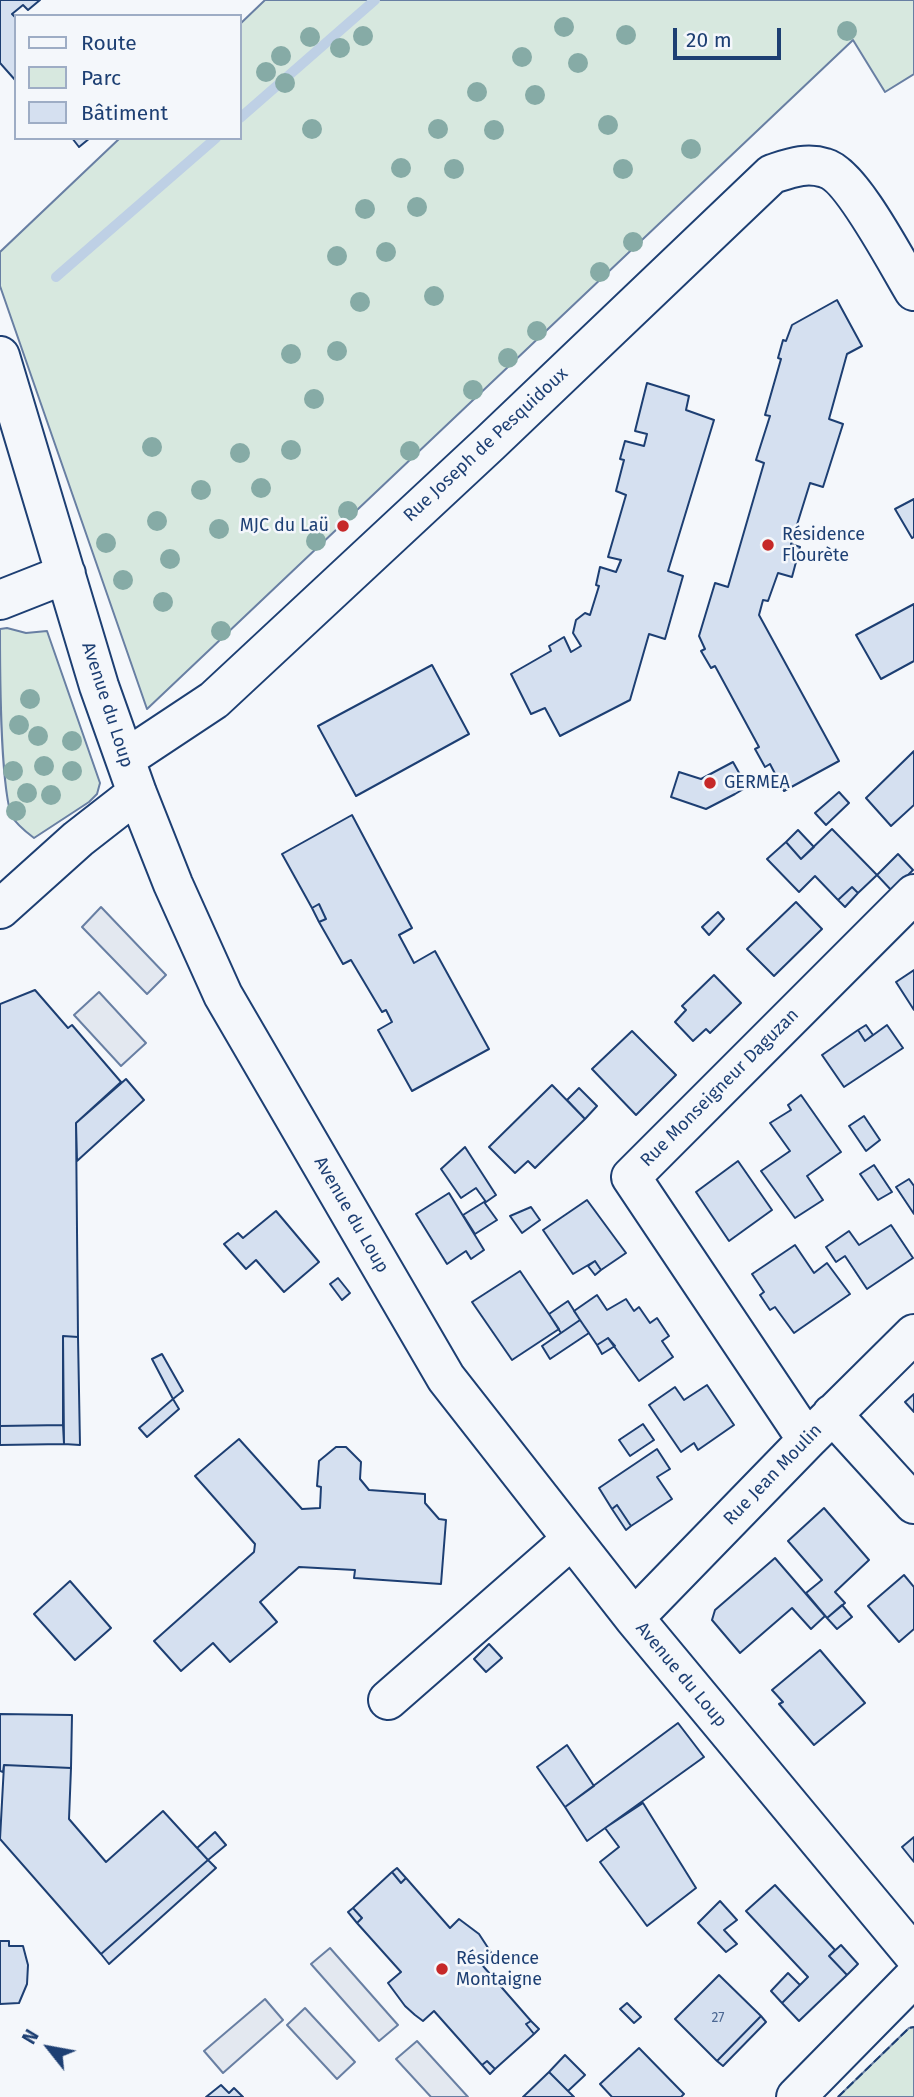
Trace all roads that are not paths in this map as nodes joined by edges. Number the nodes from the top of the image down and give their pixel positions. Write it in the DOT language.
graph roads {
  1 [pos="914,291"];
  2 [pos="0,356"];
  3 [pos="66,575"];
  4 [pos="0,600"];
  5 [pos="131,776"];
  6 [pos="914,894"];
  7 [pos="0,909"];
  8 [pos="914,1334"];
  9 [pos="820,1427"];
  10 [pos="914,1504"];
  11 [pos="572,1539"];
  12 [pos="634,1618"];
  13 [pos="388,1700"];
  14 [pos="914,1955"];
  15 [pos="914,1977"];
  16 [pos="796,2097"];
  1 -- 5 [label="street, Rue Joseph de Pesquidoux"];
  2 -- 3 [label="street, Avenue du Loup"];
  3 -- 4 [label="street"];
  3 -- 5 [label="street, Avenue du Loup"];
  5 -- 7 [label="street, Rue Joseph de Pesquidoux"];
  5 -- 11 [label="street, Avenue du Loup"];
  6 -- 9 [label="street, Rue Monseigneur Daguzan"];
  8 -- 9 [label="street, Rue Jean Moulin"];
  9 -- 10 [label="street"];
  9 -- 12 [label="street, Rue Jean Moulin"];
  11 -- 12 [label="street, Avenue du Loup"];
  11 -- 13 [label="street"];
  12 -- 14 [label="street, Avenue du Loup"];
  15 -- 16 [label="street"];
}
